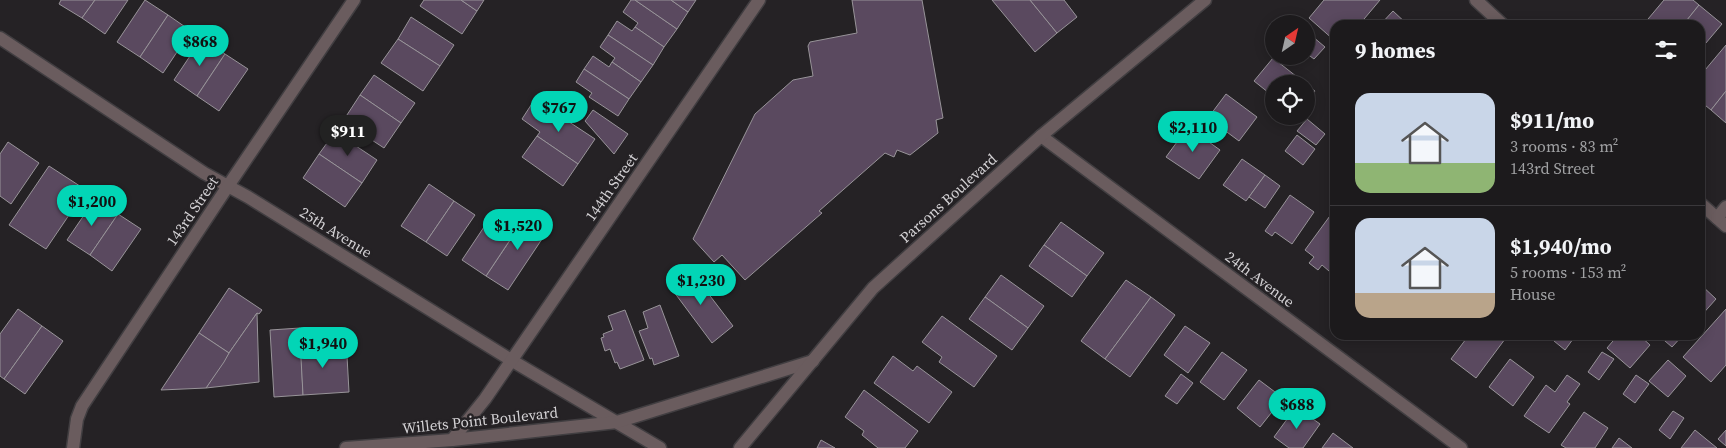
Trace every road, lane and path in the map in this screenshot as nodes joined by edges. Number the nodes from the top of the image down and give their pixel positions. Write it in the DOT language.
graph roads {
  1 [pos="354,0"];
  2 [pos="759,0"];
  3 [pos="1205,0"];
  4 [pos="1476,0"];
  5 [pos="1498,20"];
  6 [pos="0,38"];
  7 [pos="1041,136"];
  8 [pos="228,186"];
  9 [pos="1726,207"];
  10 [pos="1705,208"];
  11 [pos="1721,222"];
  12 [pos="511,360"];
  13 [pos="813,361"];
  14 [pos="617,422"];
  15 [pos="452,440"];
  16 [pos="74,448"];
  17 [pos="346,448"];
  18 [pos="660,448"];
  19 [pos="740,448"];
  20 [pos="1461,448"];
  1 -- 8 [label="street, 143rd Street"];
  2 -- 12 [label="street, 144th Street"];
  3 -- 7 [label="street, Parsons Boulevard"];
  4 -- 5 [label="street"];
  6 -- 8 [label="street, 25th Avenue"];
  7 -- 13 [label="street, Parsons Boulevard"];
  7 -- 20 [label="street, 24th Avenue"];
  8 -- 12 [label="street, 25th Avenue"];
  8 -- 16 [label="street, 143rd Street"];
  9 -- 11 [label="street"];
  10 -- 11 [label="street"];
  12 -- 14 [label="street, 25th Avenue"];
  12 -- 15 [label="street, 144th Street"];
  13 -- 14 [label="street, Willets Point Boulevard"];
  13 -- 19 [label="street, Parsons Boulevard"];
  14 -- 15 [label="street, Willets Point Boulevard"];
  14 -- 18 [label="street, 25th Avenue"];
  15 -- 17 [label="street, Willets Point Boulevard"];
}
